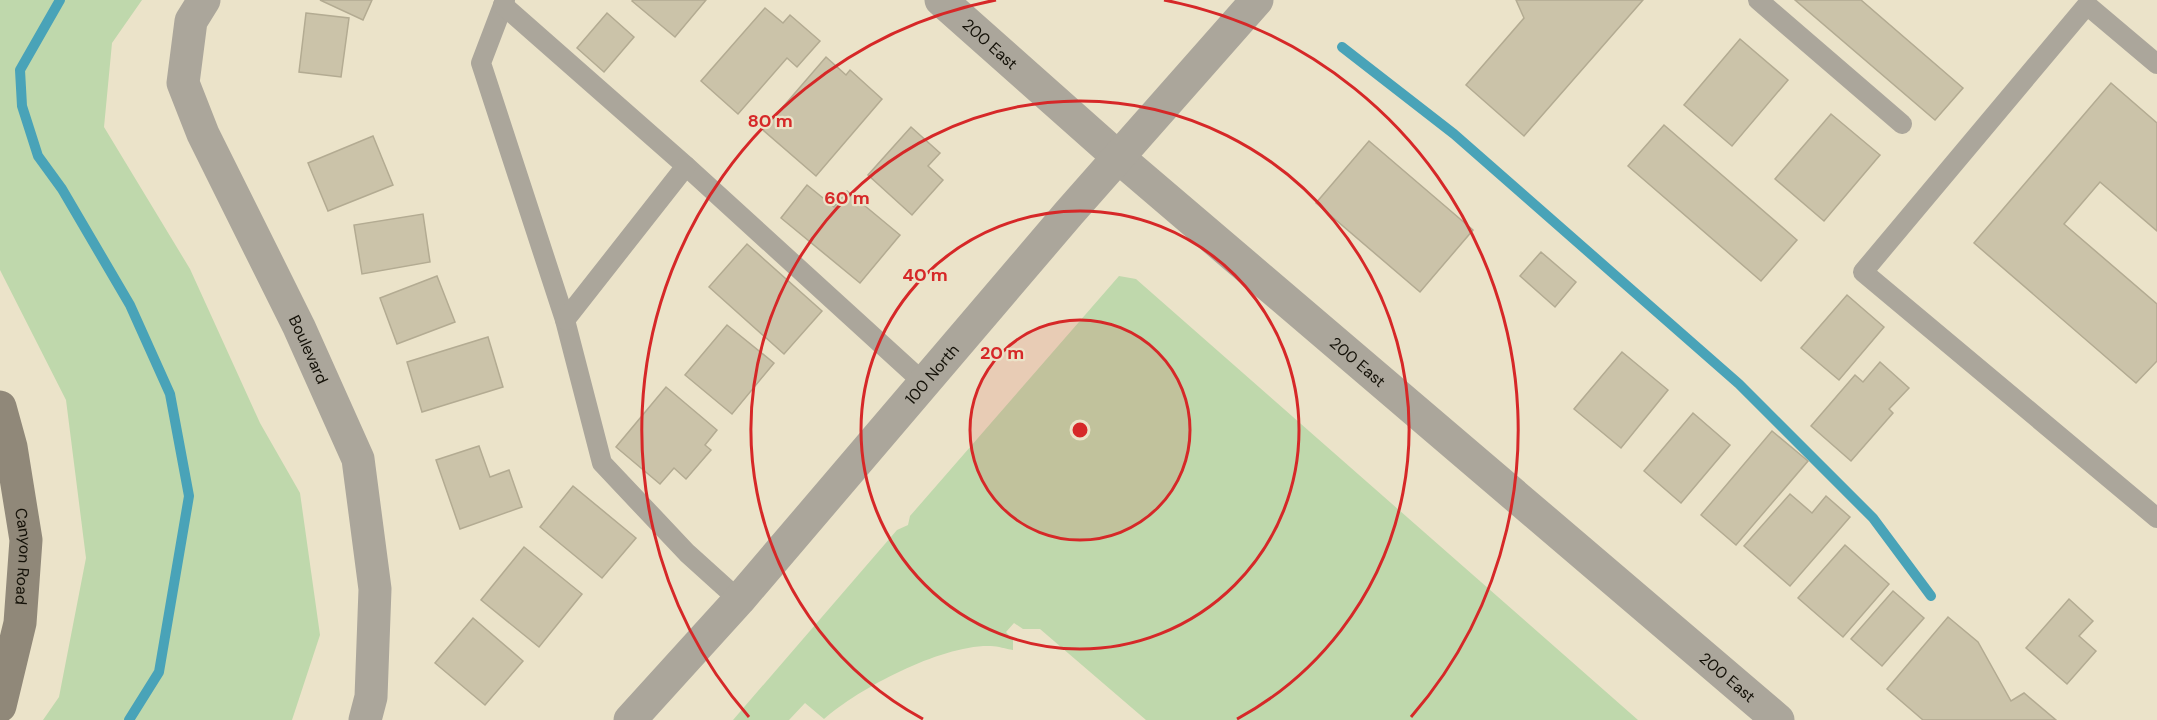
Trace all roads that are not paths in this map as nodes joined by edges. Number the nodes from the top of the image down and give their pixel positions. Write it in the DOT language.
graph roads {
  1 [pos="204,0"];
  2 [pos="941,0"];
  3 [pos="1257,0"];
  4 [pos="1758,0"];
  5 [pos="504,2"];
  6 [pos="2157,64"];
  7 [pos="1902,124"];
  8 [pos="1118,158"];
  9 [pos="686,166"];
  10 [pos="565,320"];
  11 [pos="924,383"];
  12 [pos="0,407"];
  13 [pos="2157,518"];
  14 [pos="739,600"];
  15 [pos="0,706"];
  16 [pos="365,720"];
  17 [pos="630,720"];
  18 [pos="1778,720"];
  1 -- 16 [label="street, Boulevard"];
  2 -- 8 [label="street, 200 East"];
  3 -- 8 [label="street, 100 North"];
  4 -- 7 [label="lane"];
  5 -- 9 [label="lane"];
  5 -- 10 [label="lane"];
  6 -- 13 [label="lane"];
  8 -- 11 [label="street, 100 North"];
  8 -- 18 [label="street, 200 East"];
  9 -- 10 [label="lane"];
  9 -- 11 [label="lane"];
  10 -- 14 [label="lane"];
  11 -- 14 [label="street, 100 North"];
  12 -- 15 [label="main road, Canyon Road"];
  14 -- 17 [label="street, 100 North"];
}
